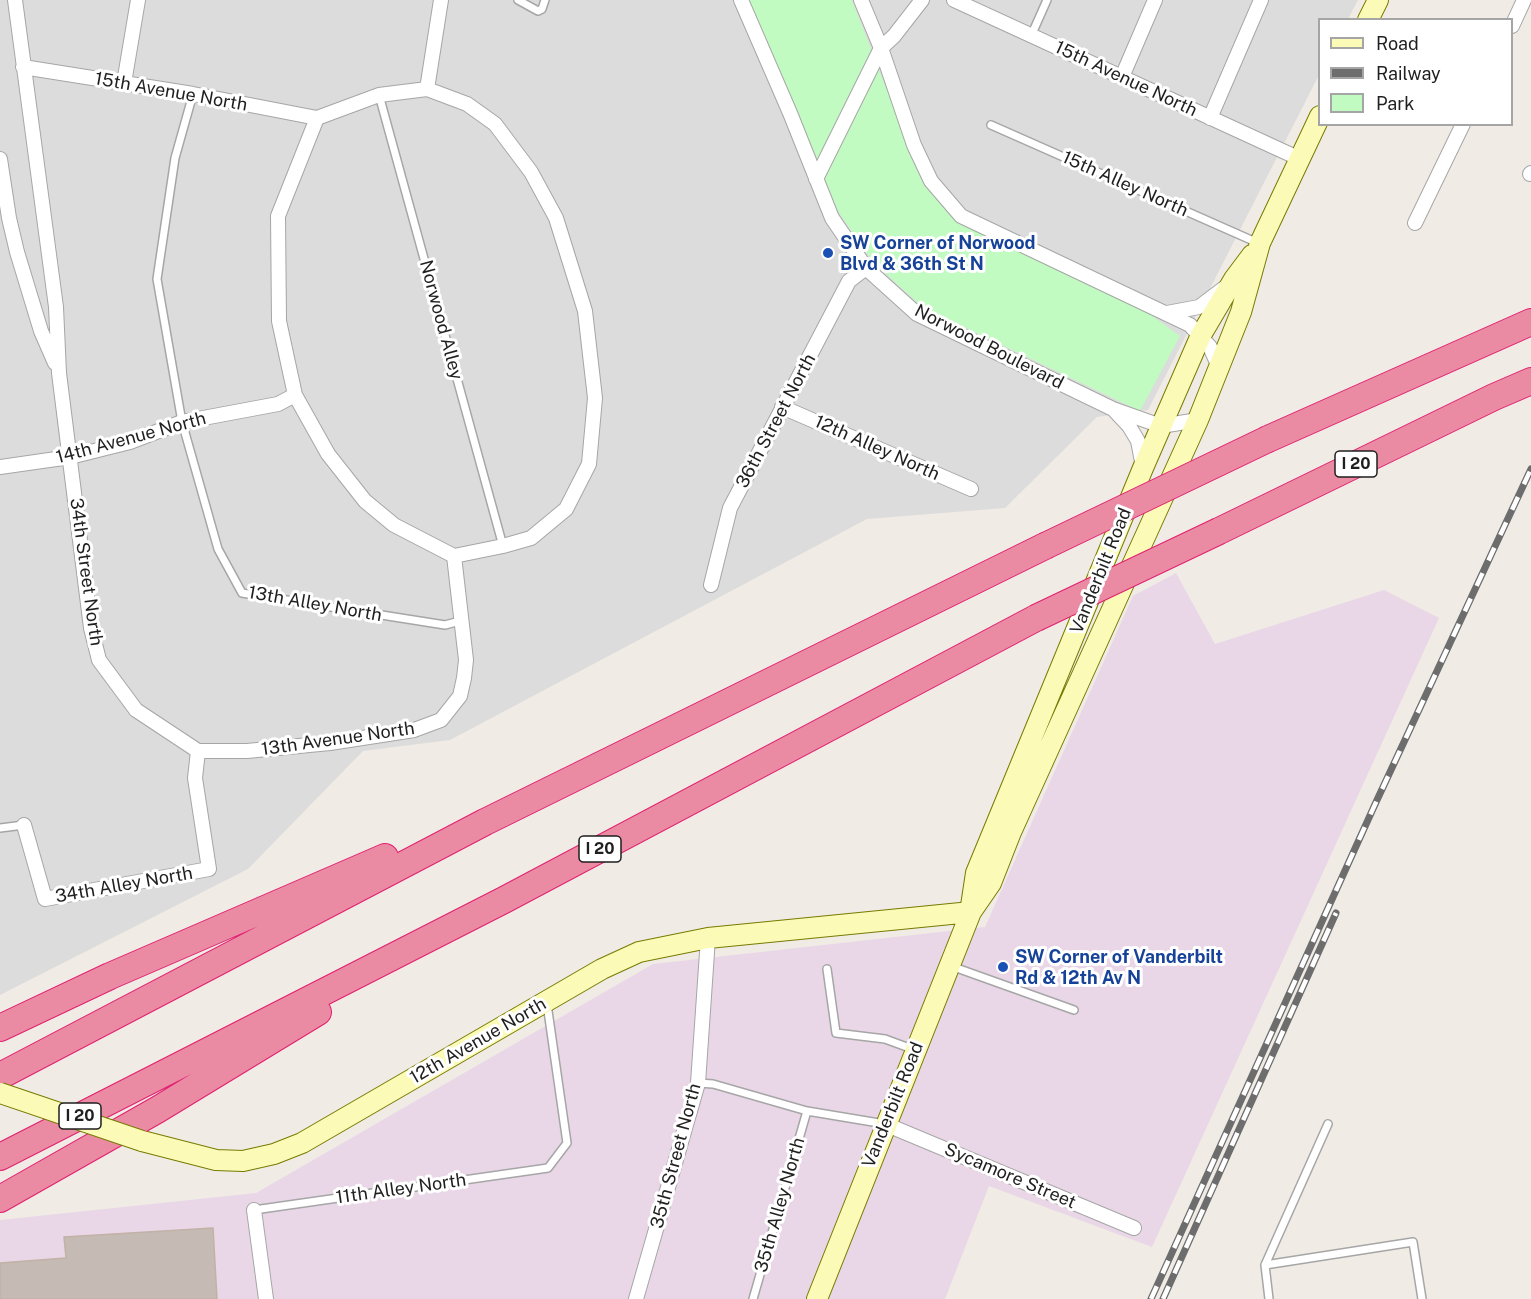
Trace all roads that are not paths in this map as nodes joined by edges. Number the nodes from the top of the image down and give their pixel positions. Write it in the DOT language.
graph roads {
  1 [pos="15,0"];
  2 [pos="138,0"];
  3 [pos="441,0"];
  4 [pos="518,0"];
  5 [pos="545,0"];
  6 [pos="741,0"];
  7 [pos="861,0"];
  8 [pos="922,0"];
  9 [pos="954,0"];
  10 [pos="1047,0"];
  11 [pos="1155,0"];
  12 [pos="1261,0"];
  13 [pos="1378,0"];
  14 [pos="1524,0"];
  15 [pos="1369,18"];
  16 [pos="1513,24"];
  17 [pos="1031,36"];
  18 [pos="882,48"];
  19 [pos="23,68"];
  20 [pos="1122,77"];
  21 [pos="124,84"];
  22 [pos="427,89"];
  23 [pos="193,94"];
  24 [pos="379,95"];
  25 [pos="317,118"];
  26 [pos="1210,118"];
  27 [pos="1318,120"];
  28 [pos="991,125"];
  29 [pos="1462,126"];
  30 [pos="1298,158"];
  31 [pos="0,159"];
  32 [pos="816,179"];
  33 [pos="1414,223"];
  34 [pos="1260,243"];
  35 [pos="866,268"];
  36 [pos="1234,279"];
  37 [pos="1167,313"];
  38 [pos="1531,322"];
  39 [pos="1201,335"];
  40 [pos="1219,367"];
  41 [pos="59,373"];
  42 [pos="1531,381"];
  43 [pos="295,395"];
  44 [pos="782,407"];
  45 [pos="1113,409"];
  46 [pos="1198,420"];
  47 [pos="182,422"];
  48 [pos="1161,426"];
  49 [pos="70,457"];
  50 [pos="0,467"];
  51 [pos="1143,468"];
  52 [pos="971,489"];
  53 [pos="503,546"];
  54 [pos="454,556"];
  55 [pos="711,585"];
  56 [pos="460,621"];
  57 [pos="198,751"];
  58 [pos="485,822"];
  59 [pos="24,825"];
  60 [pos="0,828"];
  61 [pos="504,900"];
  62 [pos="971,912"];
  63 [pos="708,938"];
  64 [pos="949,965"];
  65 [pos="827,969"];
  66 [pos="546,1002"];
  67 [pos="1074,1010"];
  68 [pos="0,1030"];
  69 [pos="915,1050"];
  70 [pos="0,1076"];
  71 [pos="698,1083"];
  72 [pos="0,1093"];
  73 [pos="807,1112"];
  74 [pos="885,1124"];
  75 [pos="1328,1124"];
  76 [pos="0,1157"];
  77 [pos="0,1199"];
  78 [pos="254,1210"];
  79 [pos="1134,1228"];
  80 [pos="1265,1265"];
  81 [pos="266,1299"];
  82 [pos="636,1299"];
  83 [pos="753,1299"];
  84 [pos="817,1299"];
  85 [pos="1269,1299"];
  86 [pos="1422,1299"];
  1 -- 19 [label="street, 34th Street North"];
  2 -- 21 [label="street"];
  3 -- 22 [label="street"];
  4 -- 5 [label="lane"];
  6 -- 32 [label="street, Norwood Boulevard"];
  7 -- 18 [label="street"];
  8 -- 18 [label="street"];
  9 -- 17 [label="street, 15th Avenue North"];
  10 -- 17 [label="lane"];
  11 -- 20 [label="street"];
  12 -- 26 [label="street"];
  13 -- 15 [label="street"];
  14 -- 16 [label="street"];
  17 -- 20 [label="street, 15th Avenue North"];
  18 -- 32 [label="street"];
  18 -- 37 [label="street"];
  19 -- 21 [label="street, 15th Avenue North"];
  19 -- 41 [label="street, 34th Street North"];
  20 -- 26 [label="street, 15th Avenue North"];
  21 -- 23 [label="street, 15th Avenue North"];
  22 -- 24 [label="street"];
  22 -- 53 [label="street"];
  23 -- 25 [label="street, 15th Avenue North"];
  23 -- 47 [label="lane"];
  24 -- 25 [label="street"];
  24 -- 53 [label="lane, Norwood Alley"];
  25 -- 43 [label="street"];
  26 -- 30 [label="street, 15th Avenue North"];
  27 -- 30 [label="street, Vanderbilt Road"];
  28 -- 34 [label="lane, 15th Alley North"];
  29 -- 33 [label="street"];
  30 -- 34 [label="street, Vanderbilt Road"];
  31 -- 41 [label="street, 34th Street North"];
  32 -- 35 [label="street, Norwood Boulevard"];
  34 -- 36 [label="street, Vanderbilt Road"];
  34 -- 40 [label="street, Vanderbilt Road"];
  35 -- 44 [label="street, 36th Street North"];
  35 -- 45 [label="street, Norwood Boulevard"];
  36 -- 37 [label="street"];
  36 -- 39 [label="street, Vanderbilt Road"];
  37 -- 39 [label="street"];
  38 -- 58 [label="highway, bridge"];
  39 -- 40 [label="street"];
  39 -- 48 [label="street, Vanderbilt Road"];
  40 -- 46 [label="street, Vanderbilt Road"];
  41 -- 49 [label="street, 34th Street North"];
  42 -- 61 [label="highway, I 20, bridge"];
  43 -- 47 [label="street, 14th Avenue North"];
  43 -- 54 [label="street"];
  44 -- 52 [label="street, 12th Alley North"];
  44 -- 55 [label="street, 36th Street North"];
  45 -- 48 [label="street, Norwood Boulevard"];
  45 -- 51 [label="street"];
  46 -- 48 [label="street, Norwood Boulevard"];
  46 -- 62 [label="street, Vanderbilt Road"];
  47 -- 49 [label="street, 14th Avenue North"];
  47 -- 56 [label="lane, 13th Alley North"];
  48 -- 51 [label="street, Vanderbilt Road"];
  49 -- 50 [label="street, 14th Avenue North"];
  49 -- 57 [label="street, 34th Street North"];
  51 -- 62 [label="street, Vanderbilt Road"];
  53 -- 54 [label="street"];
  54 -- 56 [label="street"];
  56 -- 57 [label="street, 13th Avenue North"];
  57 -- 59 [label="street, 34th Alley North"];
  58 -- 68 [label="highway"];
  58 -- 70 [label="highway"];
  59 -- 60 [label="lane"];
  61 -- 76 [label="highway, I 20"];
  61 -- 77 [label="highway"];
  62 -- 63 [label="street, 12th Avenue North"];
  62 -- 64 [label="street, Vanderbilt Road"];
  63 -- 66 [label="street, 12th Avenue North"];
  63 -- 71 [label="street, 35th Street North"];
  64 -- 67 [label="lane"];
  64 -- 69 [label="street, Vanderbilt Road"];
  65 -- 69 [label="lane"];
  66 -- 72 [label="street, 12th Avenue North, bridge"];
  66 -- 78 [label="lane, 11th Alley North"];
  69 -- 74 [label="street, Vanderbilt Road"];
  71 -- 73 [label="lane"];
  71 -- 82 [label="street, 35th Street North"];
  73 -- 74 [label="lane"];
  73 -- 83 [label="lane, 35th Alley North"];
  74 -- 79 [label="street, Sycamore Street"];
  74 -- 84 [label="street, Vanderbilt Road"];
  75 -- 80 [label="lane"];
  78 -- 81 [label="street"];
  80 -- 85 [label="lane"];
  80 -- 86 [label="lane"];
}
